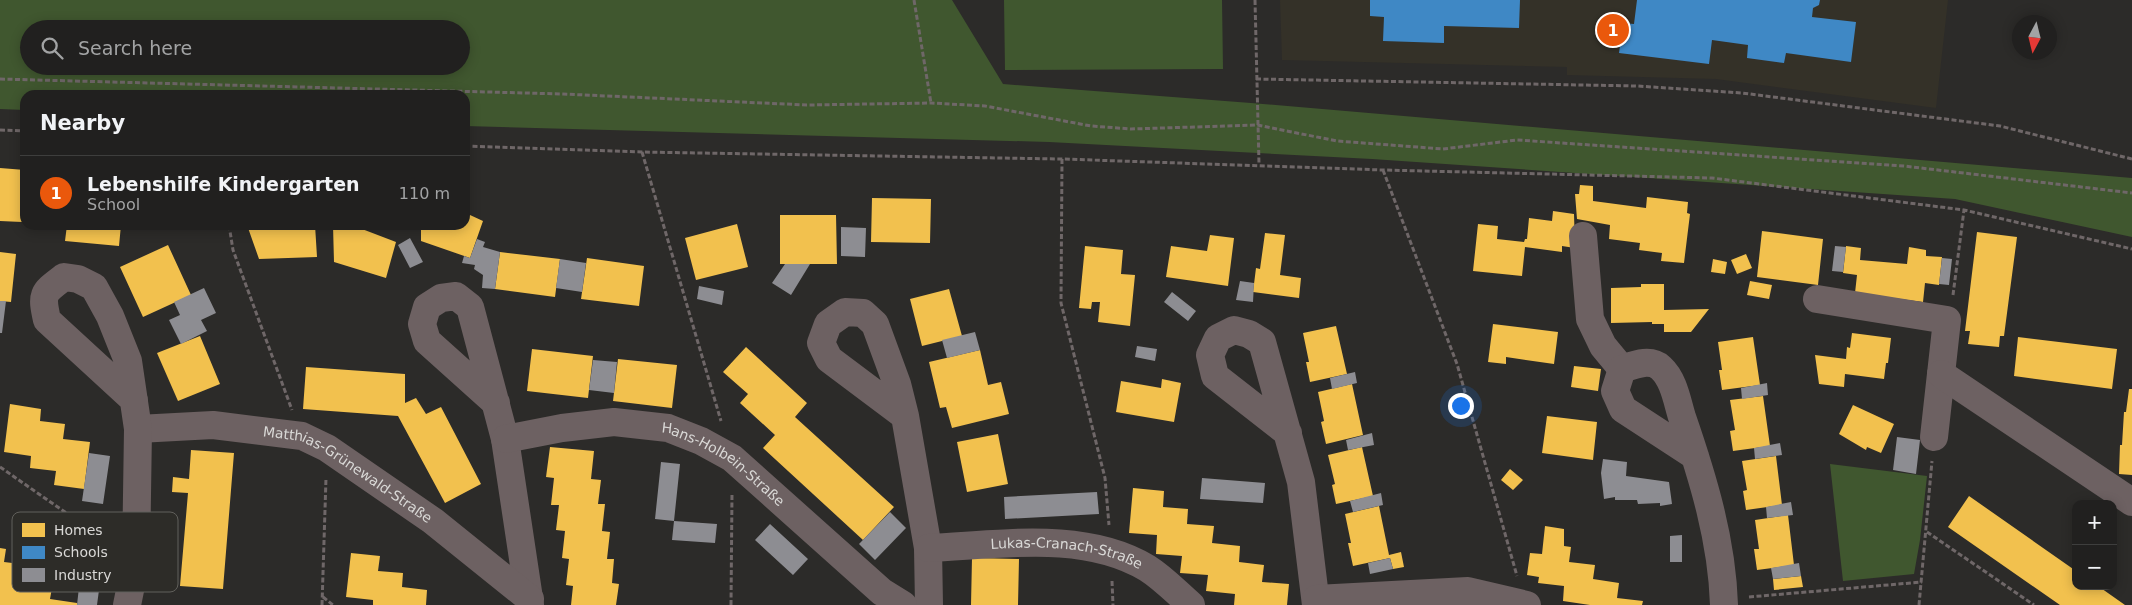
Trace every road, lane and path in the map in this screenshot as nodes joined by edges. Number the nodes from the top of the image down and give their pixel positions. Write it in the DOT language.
graph roads {
  1 [pos="914,0"];
  2 [pos="1255,0"];
  3 [pos="0,79"];
  4 [pos="1256,79"];
  5 [pos="413,90"];
  6 [pos="470,92"];
  7 [pos="931,103"];
  8 [pos="1257,125"];
  9 [pos="0,130"];
  10 [pos="20,130"];
  11 [pos="470,146"];
  12 [pos="642,152"];
  13 [pos="2132,158"];
  14 [pos="1062,159"];
  15 [pos="1259,164"];
  16 [pos="1383,170"];
  17 [pos="2132,193"];
  18 [pos="1964,210"];
  19 [pos="230,230"];
  20 [pos="1583,236"];
  21 [pos="2132,249"];
  22 [pos="1817,299"];
  23 [pos="1947,320"];
  24 [pos="1622,369"];
  25 [pos="1941,374"];
  26 [pos="134,400"];
  27 [pos="496,403"];
  28 [pos="905,416"];
  29 [pos="138,429"];
  30 [pos="1288,433"];
  31 [pos="302,436"];
  32 [pos="1934,437"];
  33 [pos="506,439"];
  34 [pos="327,448"];
  35 [pos="1695,456"];
  36 [pos="732,458"];
  37 [pos="0,467"];
  38 [pos="2132,502"];
  39 [pos="65,512"];
  40 [pos="137,512"];
  41 [pos="1926,532"];
  42 [pos="928,548"];
  43 [pos="1111,552"];
  44 [pos="1922,582"];
  45 [pos="130,592"];
  46 [pos="323,597"];
  47 [pos="530,602"];
  48 [pos="1316,602"];
  49 [pos="1724,602"];
  50 [pos="1526,604"];
  51 [pos="127,605"];
  52 [pos="322,605"];
  53 [pos="333,605"];
  54 [pos="731,605"];
  55 [pos="903,605"];
  56 [pos="929,605"];
  57 [pos="1190,605"];
  58 [pos="1919,605"];
  59 [pos="2034,605"];
  1 -- 7 [label="path"];
  2 -- 4 [label="path"];
  3 -- 5 [label="path"];
  4 -- 8 [label="path"];
  4 -- 13 [label="path"];
  6 -- 7 [label="path"];
  7 -- 8 [label="path"];
  8 -- 15 [label="path"];
  8 -- 17 [label="path"];
  9 -- 10 [label="path"];
  11 -- 12 [label="path"];
  12 -- 14 [label="path"];
  12 -- 36 [label="path"];
  14 -- 15 [label="path"];
  14 -- 43 [label="path"];
  15 -- 16 [label="path"];
  16 -- 18 [label="path"];
  16 -- 50 [label="path"];
  18 -- 21 [label="path"];
  18 -- 23 [label="path"];
  19 -- 31 [label="path"];
  20 -- 24 [label="street"];
  22 -- 23 [label="street"];
  23 -- 25 [label="street"];
  24 -- 35 [label="street"];
  24 -- 35 [label="street"];
  25 -- 32 [label="street"];
  25 -- 38 [label="street"];
  26 -- 29 [label="street"];
  27 -- 33 [label="street, Matthias-Grünewald-Straße"];
  28 -- 42 [label="street"];
  29 -- 31 [label="street, Matthias-Grünewald-Straße"];
  29 -- 40 [label="street"];
  30 -- 48 [label="street"];
  31 -- 34 [label="street, Matthias-Grünewald-Straße"];
  32 -- 41 [label="path"];
  33 -- 36 [label="street, Hans-Holbein-Straße"];
  33 -- 47 [label="street, Matthias-Grünewald-Straße"];
  34 -- 46 [label="path"];
  34 -- 47 [label="street, Matthias-Grünewald-Straße"];
  35 -- 49 [label="street"];
  36 -- 54 [label="path"];
  36 -- 55 [label="street, Hans-Holbein-Straße"];
  37 -- 39 [label="path"];
  41 -- 44 [label="path"];
  41 -- 59 [label="path"];
  42 -- 43 [label="street, Lukas-Cranach-Straße"];
  42 -- 56 [label="street"];
  43 -- 57 [label="street, Lukas-Cranach-Straße"];
  44 -- 49 [label="path"];
  44 -- 58 [label="path"];
  45 -- 51 [label="street"];
  46 -- 52 [label="path"];
  46 -- 53 [label="path"];
  48 -- 50 [label="street"];
}
